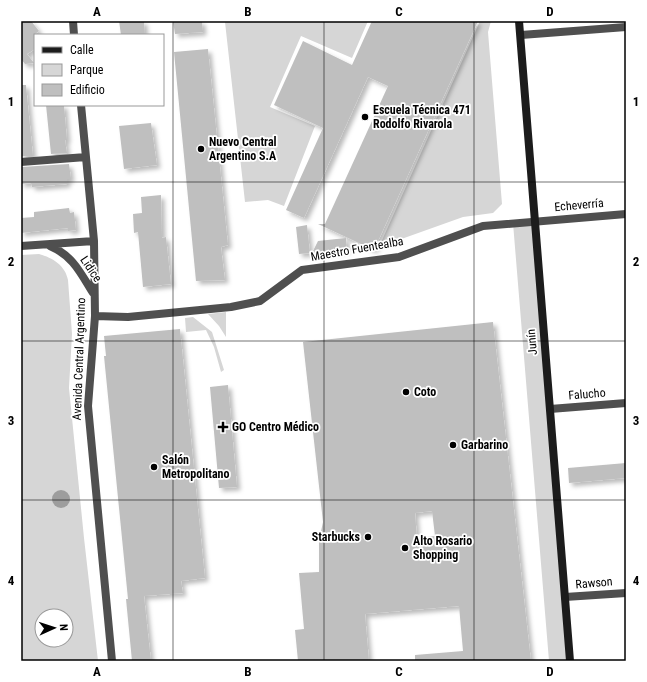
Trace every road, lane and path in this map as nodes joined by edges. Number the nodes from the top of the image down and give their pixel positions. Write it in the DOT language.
graph roads {
  1 [pos="73,21"];
  2 [pos="520,21"];
  3 [pos="626,27"];
  4 [pos="74,34"];
  5 [pos="521,35"];
  6 [pos="81,106"];
  7 [pos="86,157"];
  8 [pos="21,162"];
  9 [pos="626,214"];
  10 [pos="535,221"];
  11 [pos="94,241"];
  12 [pos="48,245"];
  13 [pos="21,246"];
  14 [pos="94,294"];
  15 [pos="95,316"];
  16 [pos="626,403"];
  17 [pos="550,409"];
  18 [pos="626,593"];
  19 [pos="565,598"];
  20 [pos="112,661"];
  21 [pos="570,661"];
  1 -- 4 [label="street"];
  2 -- 5 [label="main road, Junín"];
  3 -- 5 [label="street"];
  5 -- 10 [label="main road, Junín"];
  6 -- 7 [label="street, Avenida Central Argentino"];
  7 -- 8 [label="street"];
  7 -- 11 [label="street, Avenida Central Argentino"];
  9 -- 10 [label="street, Echeverría"];
  10 -- 15 [label="street, Maestro Fuentealba"];
  10 -- 17 [label="main road, Junín"];
  11 -- 12 [label="street, Lidice"];
  11 -- 14 [label="street, Avenida Central Argentino"];
  12 -- 13 [label="street, Lidice"];
  12 -- 14 [label="street, Lidice"];
  14 -- 15 [label="street, Avenida Central Argentino"];
  15 -- 20 [label="street, Avenida Central Argentino"];
  16 -- 17 [label="street, Falucho"];
  17 -- 19 [label="main road, Junín"];
  18 -- 19 [label="street, Rawson"];
  19 -- 21 [label="main road, Junín"];
}
